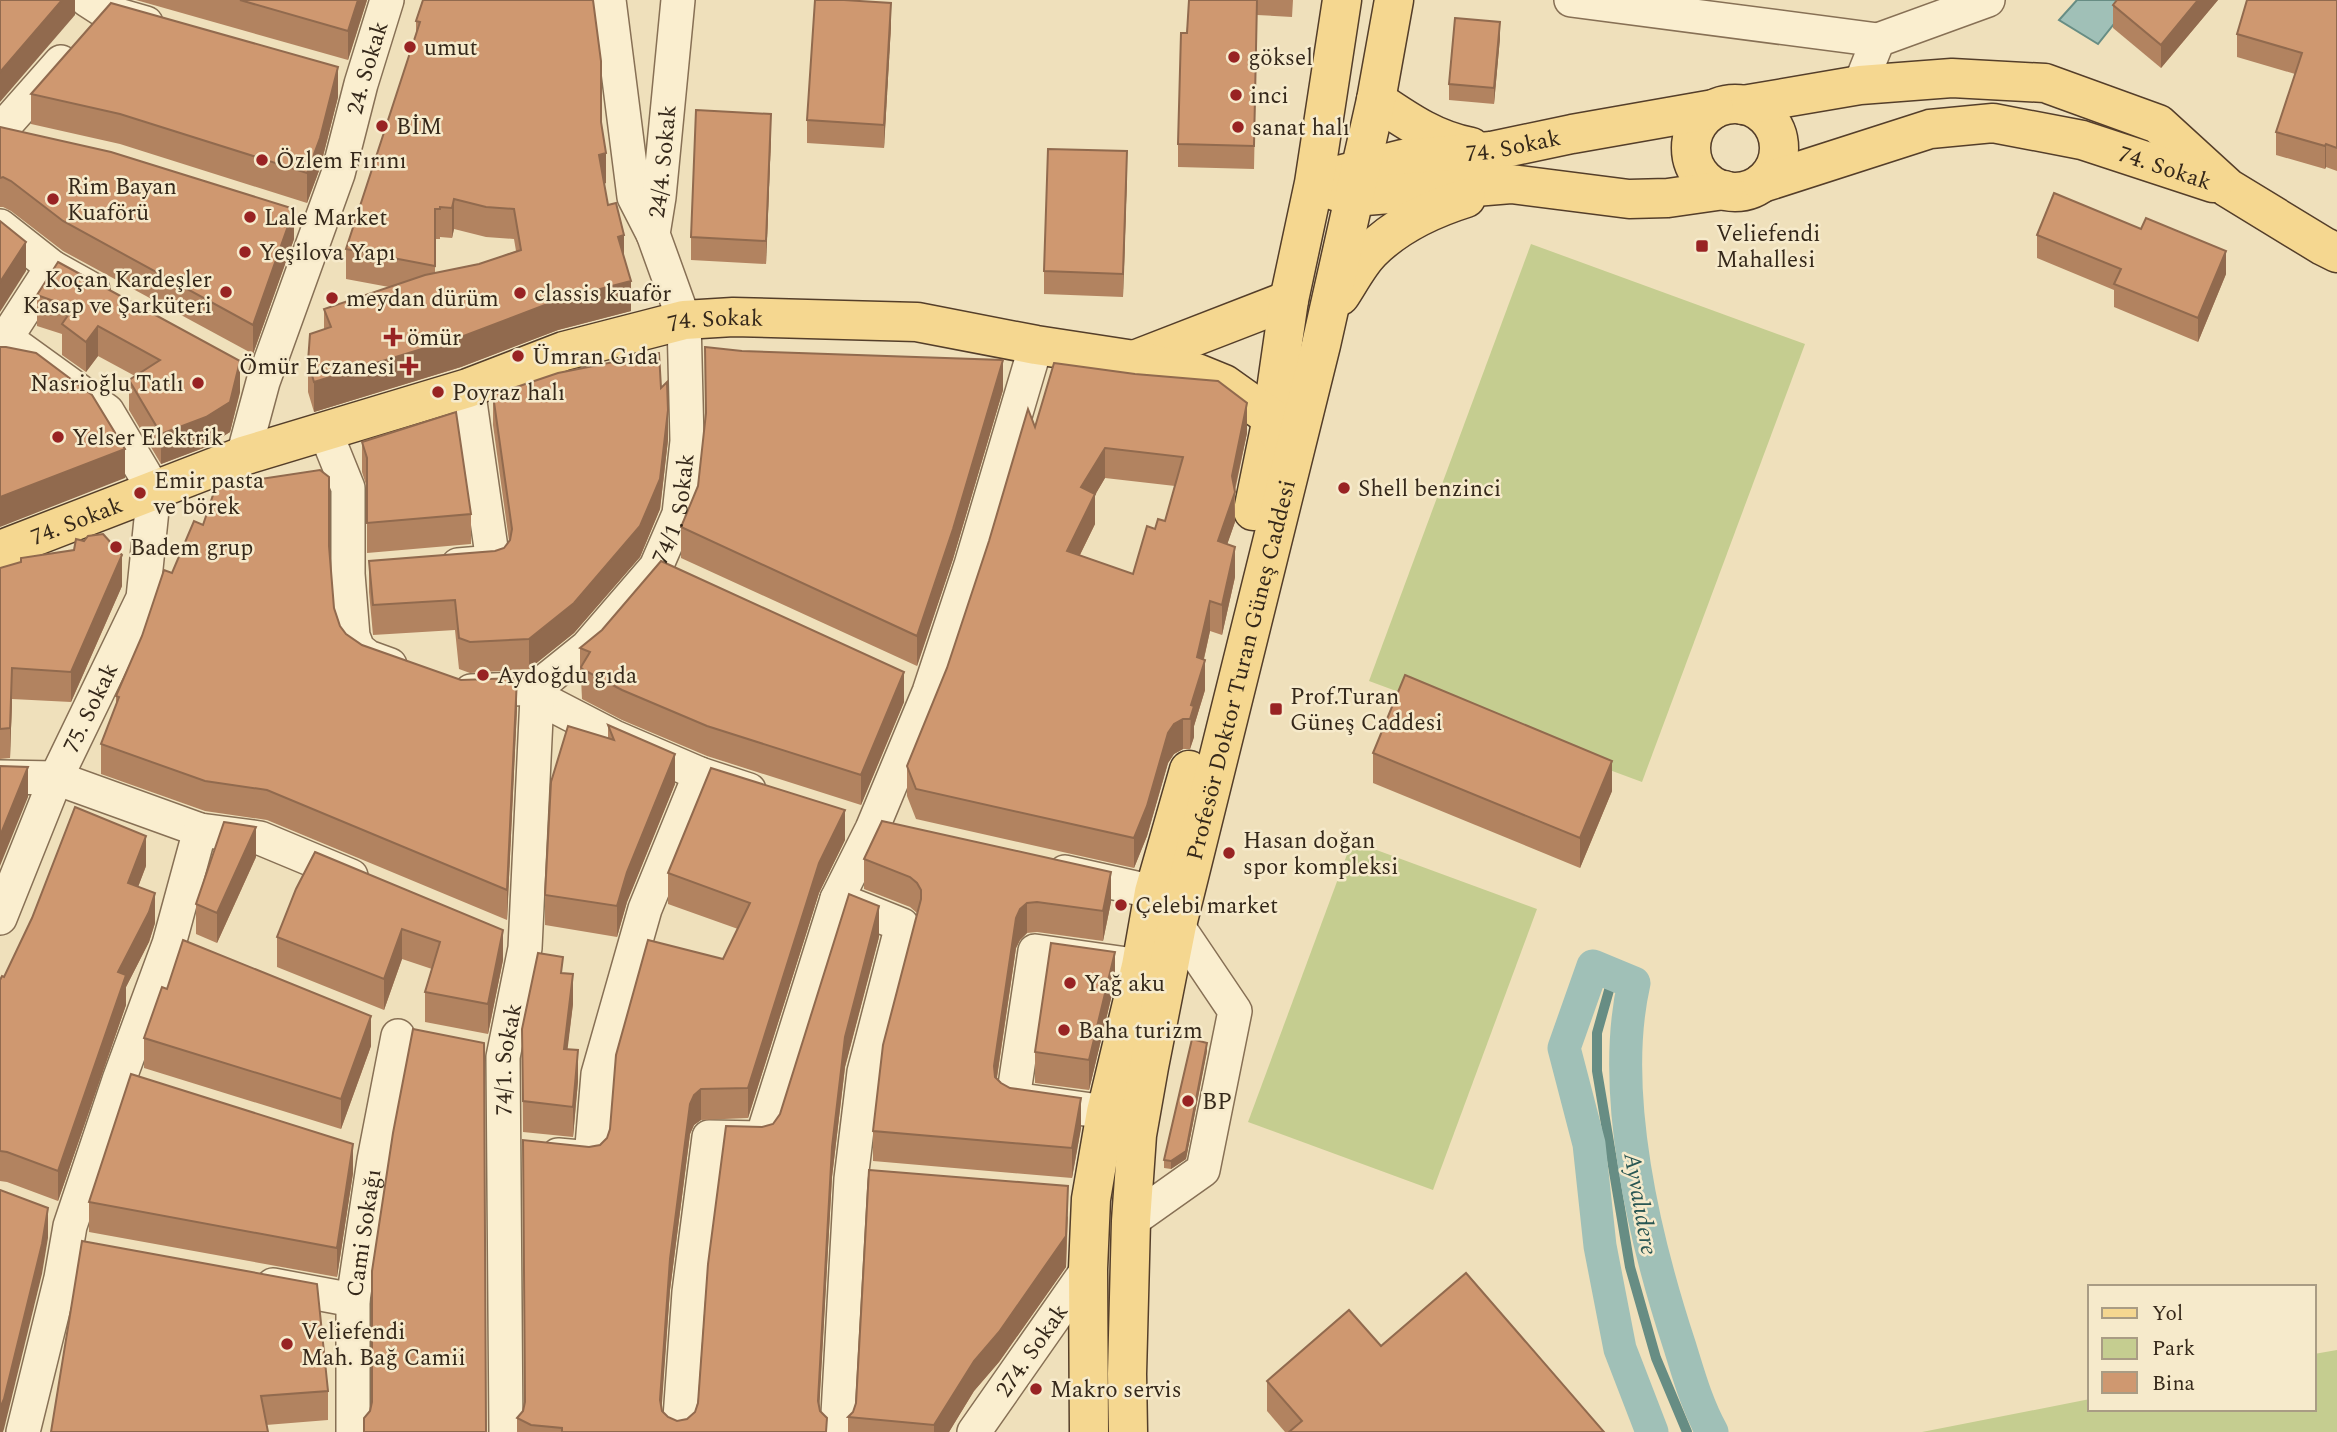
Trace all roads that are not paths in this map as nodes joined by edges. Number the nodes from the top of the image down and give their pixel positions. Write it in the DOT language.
graph roads {
  1 [pos="387,0"];
  2 [pos="609,0"];
  3 [pos="678,0"];
  4 [pos="1342,0"];
  5 [pos="1394,0"];
  6 [pos="1571,0"];
  7 [pos="1988,0"];
  8 [pos="89,21"];
  9 [pos="169,30"];
  10 [pos="1878,40"];
  11 [pos="1860,85"];
  12 [pos="1376,100"];
  13 [pos="1728,107"];
  14 [pos="9,137"];
  15 [pos="1491,151"];
  16 [pos="1314,183"];
  17 [pos="1357,183"];
  18 [pos="1762,183"];
  19 [pos="1511,184"];
  20 [pos="2228,188"];
  21 [pos="1724,190"];
  22 [pos="0,226"];
  23 [pos="653,234"];
  24 [pos="2337,253"];
  25 [pos="52,267"];
  26 [pos="1289,300"];
  27 [pos="121,306"];
  28 [pos="1328,313"];
  29 [pos="684,320"];
  30 [pos="1036,345"];
  31 [pos="3,349"];
  32 [pos="1133,360"];
  33 [pos="468,388"];
  34 [pos="1272,418"];
  35 [pos="325,431"];
  36 [pos="243,456"];
  37 [pos="1290,464"];
  38 [pos="154,490"];
  39 [pos="0,550"];
  40 [pos="427,567"];
  41 [pos="537,692"];
  42 [pos="700,774"];
  43 [pos="0,776"];
  44 [pos="56,778"];
  45 [pos="779,799"];
  46 [pos="200,830"];
  47 [pos="1033,865"];
  48 [pos="374,885"];
  49 [pos="1154,892"];
  50 [pos="837,899"];
  51 [pos="0,918"];
  52 [pos="1177,925"];
  53 [pos="1141,966"];
  54 [pos="398,1035"];
  55 [pos="1106,1112"];
  56 [pos="504,1149"];
  57 [pos="1130,1221"];
  58 [pos="1088,1269"];
  59 [pos="244,1280"];
  60 [pos="353,1300"];
  61 [pos="23,1432"];
  62 [pos="353,1432"];
  63 [pos="506,1432"];
  64 [pos="679,1432"];
  65 [pos="836,1432"];
  66 [pos="974,1432"];
  67 [pos="1089,1432"];
  68 [pos="1128,1432"];
  1 -- 36 [label="street, 24. Sokak"];
  2 -- 23 [label="street"];
  3 -- 23 [label="street, 24/4. Sokak"];
  4 -- 16 [label="main road, Profesör Doktor Turan Güneş Caddesi"];
  5 -- 12 [label="main road, Profesör Doktor Turan Güneş Caddesi"];
  6 -- 10 [label="street"];
  7 -- 10 [label="street"];
  8 -- 9 [label="street"];
  8 -- 14 [label="street"];
  10 -- 11 [label="street"];
  11 -- 13 [label="main road, 74. Sokak"];
  11 -- 20 [label="main road, 74. Sokak"];
  12 -- 15 [label="main road"];
  12 -- 17 [label="main road, Profesör Doktor Turan Güneş Caddesi"];
  13 -- 15 [label="main road, 74. Sokak"];
  13 -- 18 [label="main road"];
  13 -- 21 [label="main road"];
  15 -- 17 [label="main road, 74. Sokak"];
  16 -- 17 [label="main road"];
  16 -- 26 [label="main road, Profesör Doktor Turan Güneş Caddesi"];
  17 -- 19 [label="main road"];
  17 -- 28 [label="main road, Profesör Doktor Turan Güneş Caddesi"];
  18 -- 20 [label="main road, 74. Sokak"];
  18 -- 21 [label="main road"];
  19 -- 21 [label="main road, 74. Sokak"];
  19 -- 28 [label="main road"];
  20 -- 24 [label="main road"];
  22 -- 25 [label="street"];
  23 -- 29 [label="street, 24/4. Sokak"];
  25 -- 27 [label="street"];
  25 -- 31 [label="street"];
  26 -- 32 [label="main road, 74. Sokak"];
  26 -- 34 [label="main road, Profesör Doktor Turan Güneş Caddesi"];
  28 -- 37 [label="main road, Profesör Doktor Turan Güneş Caddesi"];
  29 -- 30 [label="main road, 74. Sokak"];
  29 -- 33 [label="main road, 74. Sokak"];
  29 -- 41 [label="street, 74/1. Sokak"];
  30 -- 32 [label="main road, 74. Sokak"];
  30 -- 50 [label="street"];
  31 -- 38 [label="street"];
  32 -- 34 [label="main road"];
  33 -- 35 [label="main road, 74. Sokak"];
  33 -- 40 [label="street"];
  34 -- 37 [label="main road"];
  34 -- 49 [label="main road, Profesör Doktor Turan Güneş Caddesi"];
  35 -- 36 [label="main road, 74. Sokak"];
  35 -- 41 [label="street"];
  36 -- 38 [label="main road, 74. Sokak"];
  37 -- 52 [label="main road, Profesör Doktor Turan Güneş Caddesi"];
  38 -- 39 [label="main road, 74. Sokak"];
  38 -- 44 [label="street, 75. Sokak"];
  41 -- 42 [label="street"];
  41 -- 56 [label="street, 74/1. Sokak"];
  42 -- 45 [label="street"];
  42 -- 56 [label="street"];
  43 -- 44 [label="street"];
  44 -- 46 [label="street"];
  44 -- 51 [label="street, 75. Sokak"];
  46 -- 48 [label="street"];
  46 -- 61 [label="street"];
  47 -- 49 [label="street"];
  49 -- 53 [label="main road, Profesör Doktor Turan Güneş Caddesi"];
  50 -- 64 [label="street"];
  50 -- 65 [label="street"];
  52 -- 57 [label="main road, Profesör Doktor Turan Güneş Caddesi"];
  52 -- 57 [label="street"];
  53 -- 55 [label="main road, Profesör Doktor Turan Güneş Caddesi"];
  53 -- 55 [label="street"];
  54 -- 60 [label="street, Cami Sokağı"];
  55 -- 58 [label="main road, Profesör Doktor Turan Güneş Caddesi"];
  56 -- 63 [label="street, 74/1. Sokak"];
  57 -- 68 [label="main road, Profesör Doktor Turan Güneş Caddesi"];
  58 -- 66 [label="street, 274. Sokak"];
  58 -- 67 [label="main road, Profesör Doktor Turan Güneş Caddesi"];
  59 -- 60 [label="street"];
  60 -- 62 [label="street, Cami Sokağı"];
}
